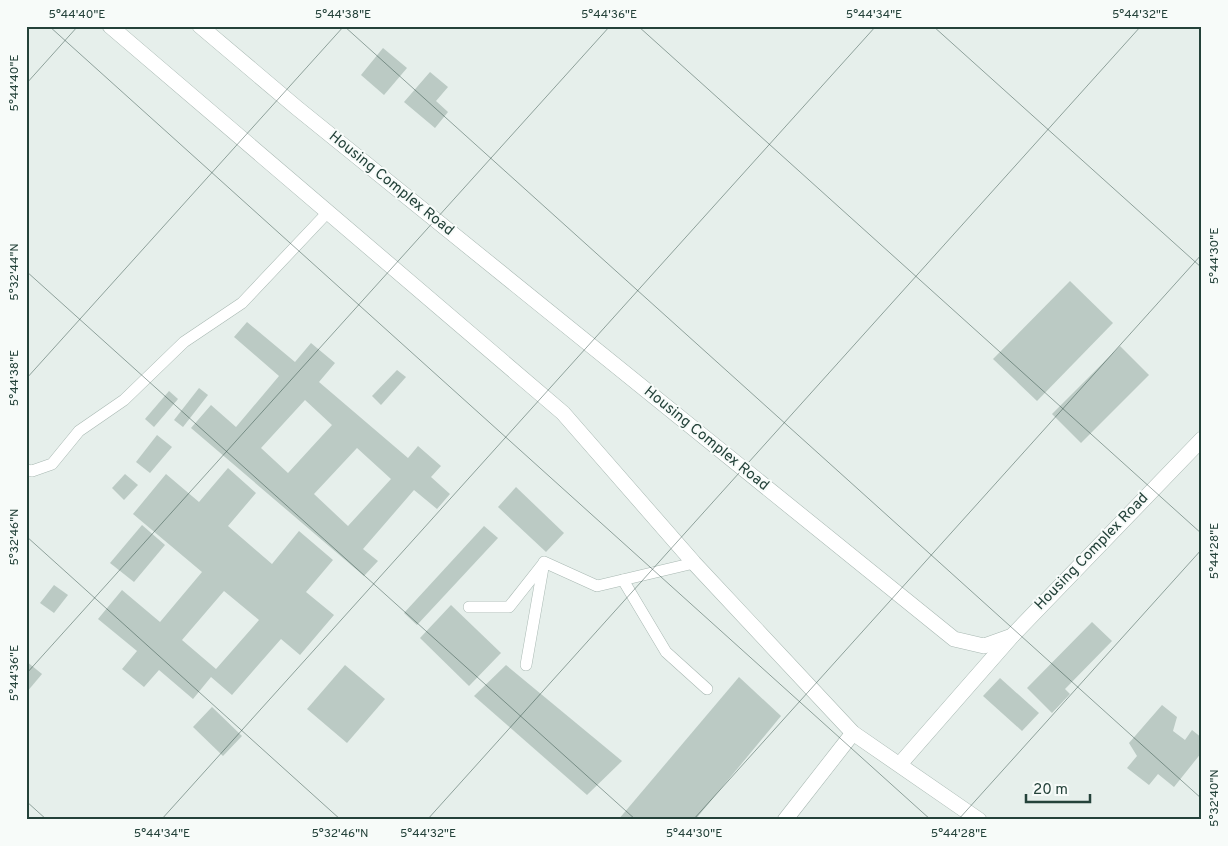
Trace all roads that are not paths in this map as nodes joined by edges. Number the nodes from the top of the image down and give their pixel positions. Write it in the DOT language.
graph roads {
  1 [pos="110,26"];
  2 [pos="200,26"];
  3 [pos="328,212"];
  4 [pos="1202,439"];
  5 [pos="26,470"];
  6 [pos="544,562"];
  7 [pos="694,563"];
  8 [pos="623,580"];
  9 [pos="469,607"];
  10 [pos="1012,636"];
  11 [pos="526,665"];
  12 [pos="707,689"];
  13 [pos="853,732"];
  14 [pos="900,764"];
  15 [pos="785,820"];
  16 [pos="979,820"];
  1 -- 3 [label="street"];
  2 -- 10 [label="street, Housing Complex Road"];
  3 -- 5 [label="lane"];
  3 -- 7 [label="street"];
  4 -- 10 [label="street, Housing Complex Road"];
  6 -- 8 [label="lane"];
  6 -- 9 [label="lane"];
  6 -- 11 [label="lane"];
  7 -- 8 [label="lane"];
  7 -- 13 [label="street"];
  8 -- 12 [label="lane"];
  10 -- 14 [label="street"];
  13 -- 14 [label="street"];
  13 -- 15 [label="street"];
  14 -- 16 [label="street"];
}
